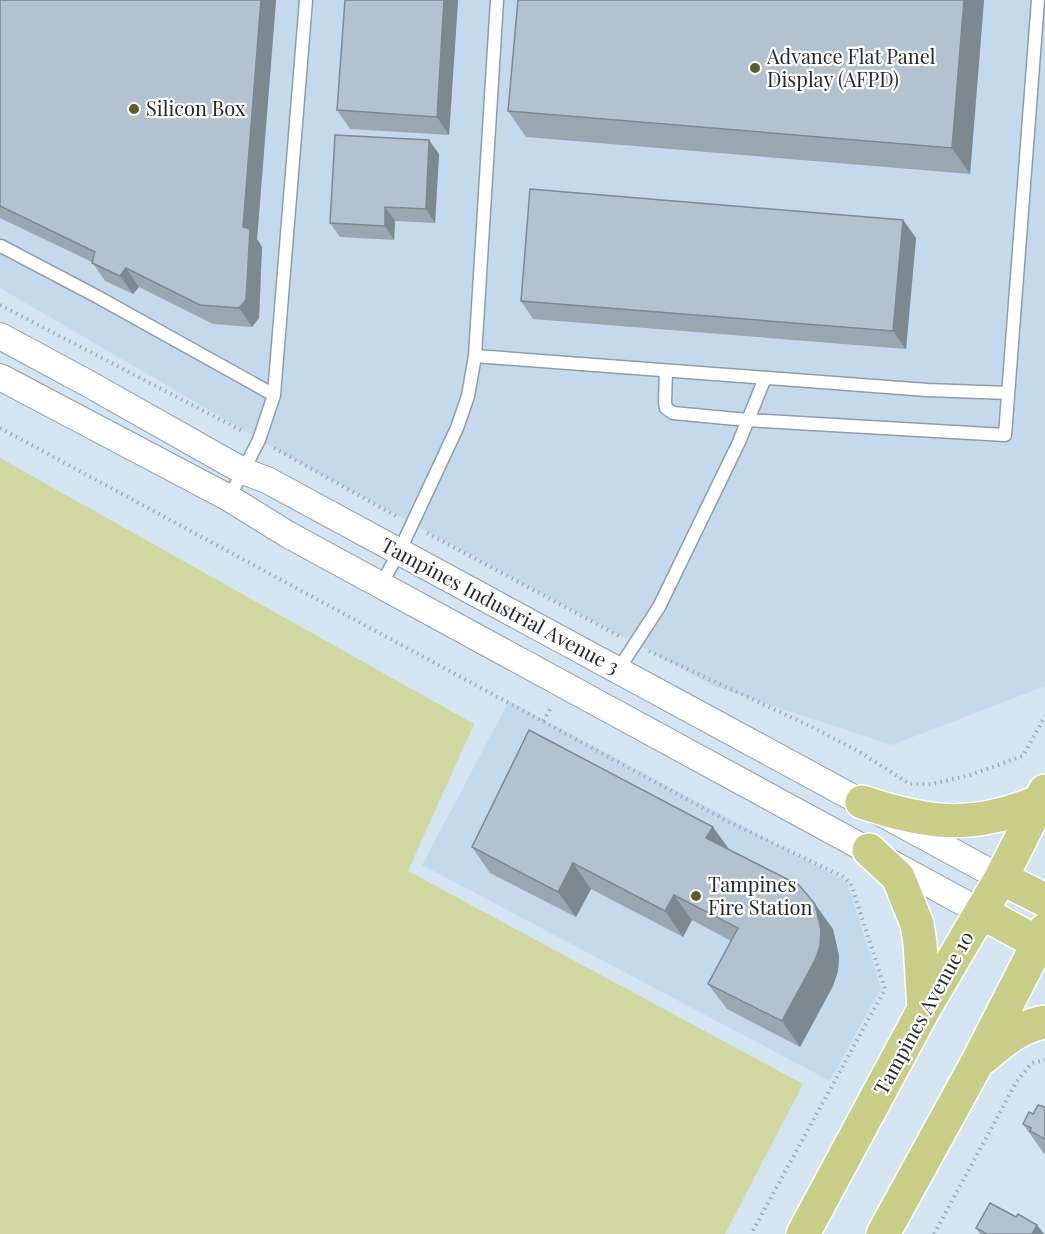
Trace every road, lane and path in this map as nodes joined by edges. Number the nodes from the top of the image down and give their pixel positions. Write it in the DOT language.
graph roads {
  1 [pos="306,0"];
  2 [pos="497,0"];
  3 [pos="1038,0"];
  4 [pos="1,246"];
  5 [pos="0,305"];
  6 [pos="0,336"];
  7 [pos="475,356"];
  8 [pos="666,370"];
  9 [pos="0,377"];
  10 [pos="765,378"];
  11 [pos="1008,393"];
  12 [pos="274,394"];
  13 [pos="747,420"];
  14 [pos="0,428"];
  15 [pos="259,440"];
  16 [pos="243,471"];
  17 [pos="230,498"];
  18 [pos="412,525"];
  19 [pos="399,552"];
  20 [pos="381,585"];
  21 [pos="634,644"];
  22 [pos="618,670"];
  23 [pos="1045,716"];
  24 [pos="1042,796"];
  25 [pos="862,802"];
  26 [pos="869,850"];
  27 [pos="1001,878"];
  28 [pos="1045,900"];
  29 [pos="981,912"];
  30 [pos="1043,940"];
  31 [pos="924,1009"];
  32 [pos="1045,1022"];
  33 [pos="1045,1060"];
  34 [pos="977,1064"];
  35 [pos="750,1234"];
  36 [pos="803,1234"];
  37 [pos="883,1234"];
  38 [pos="934,1234"];
  1 -- 12 [label="lane"];
  2 -- 7 [label="lane"];
  3 -- 11 [label="lane"];
  4 -- 12 [label="lane"];
  5 -- 15 [label="path"];
  6 -- 16 [label="street, Tampines Industrial Avenue 3"];
  7 -- 8 [label="lane"];
  7 -- 18 [label="lane"];
  8 -- 10 [label="lane"];
  8 -- 13 [label="lane"];
  9 -- 17 [label="street, Tampines Industrial Avenue 3"];
  10 -- 11 [label="lane"];
  10 -- 13 [label="lane"];
  11 -- 13 [label="lane"];
  12 -- 15 [label="lane"];
  13 -- 21 [label="lane"];
  14 -- 35 [label="path"];
  15 -- 16 [label="lane"];
  15 -- 18 [label="path"];
  16 -- 17 [label="lane"];
  16 -- 19 [label="street, Tampines Industrial Avenue 3"];
  17 -- 20 [label="street, Tampines Industrial Avenue 3"];
  18 -- 19 [label="lane"];
  18 -- 21 [label="path"];
  19 -- 20 [label="lane"];
  19 -- 22 [label="street, Tampines Industrial Avenue 3"];
  20 -- 26 [label="street, Tampines Industrial Avenue 3"];
  21 -- 22 [label="lane"];
  21 -- 23 [label="path"];
  22 -- 25 [label="street, Tampines Industrial Avenue 3"];
  24 -- 25 [label="main road"];
  24 -- 27 [label="main road, Tampines Avenue 10"];
  25 -- 27 [label="street, Tampines Industrial Avenue 3"];
  26 -- 29 [label="street, Tampines Industrial Avenue 3"];
  26 -- 31 [label="main road"];
  27 -- 28 [label="main road"];
  27 -- 29 [label="main road, Tampines Avenue 10"];
  29 -- 30 [label="main road"];
  29 -- 31 [label="main road, Tampines Avenue 10"];
  30 -- 34 [label="main road"];
  31 -- 36 [label="main road, Tampines Avenue 10"];
  32 -- 34 [label="main road"];
  33 -- 38 [label="path"];
  34 -- 37 [label="main road"];
}
